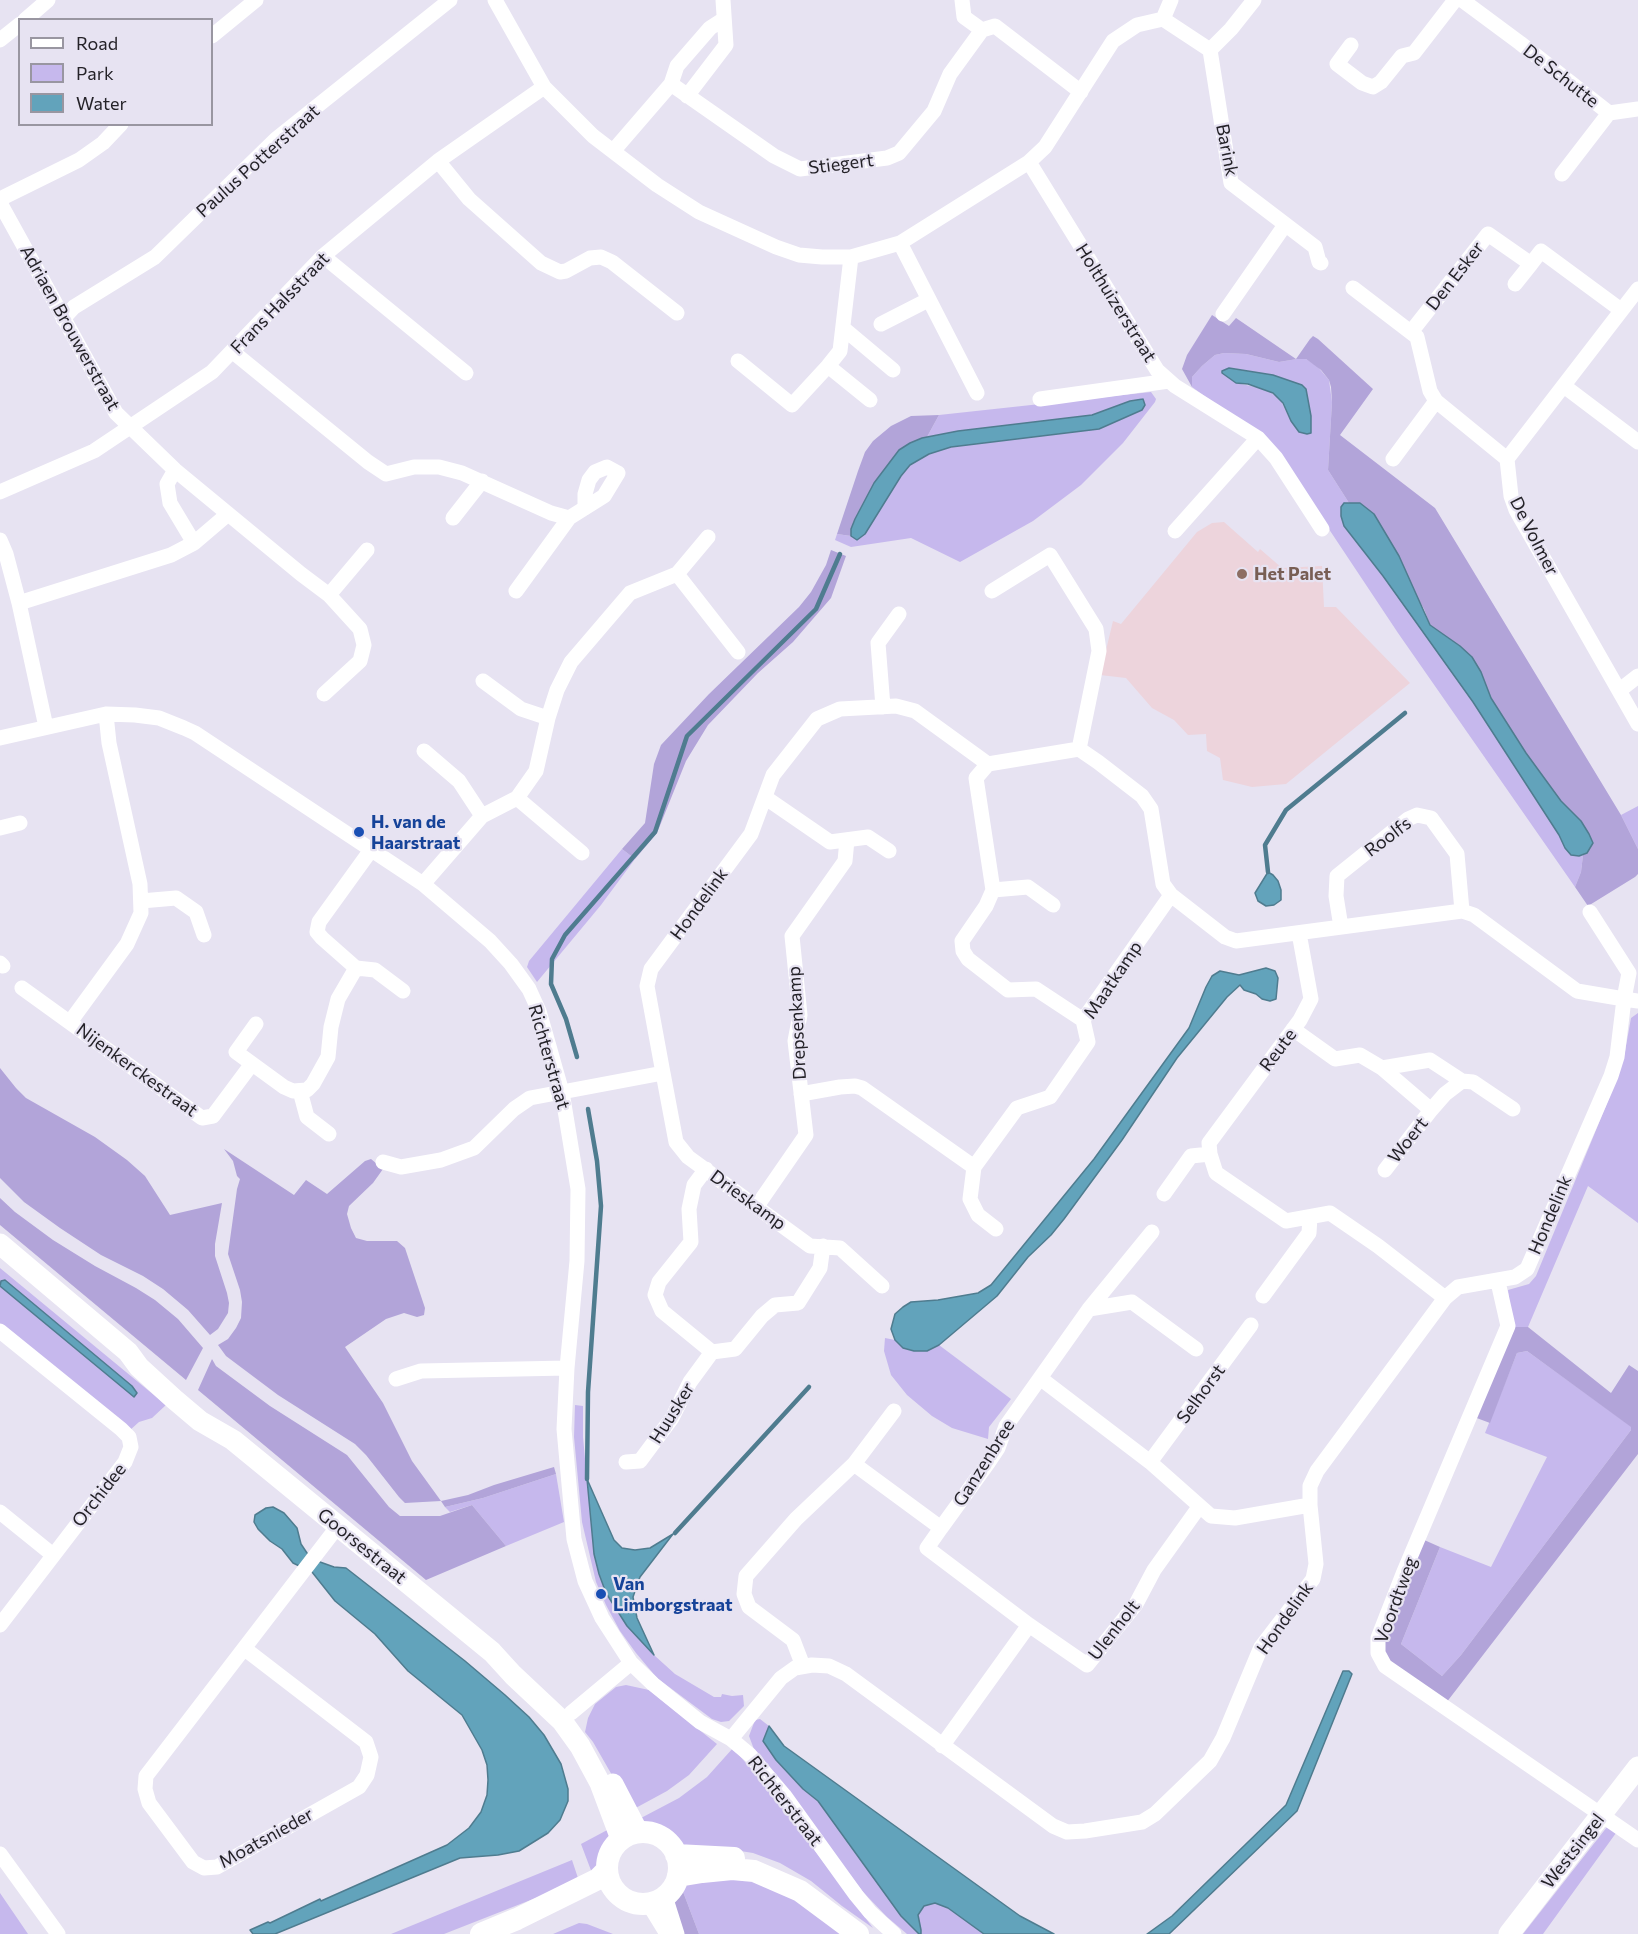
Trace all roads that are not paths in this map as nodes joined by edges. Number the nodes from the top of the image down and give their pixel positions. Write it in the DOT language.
graph roads {
  1 [pos="48,0"];
  2 [pos="256,0"];
  3 [pos="450,0"];
  4 [pos="495,0"];
  5 [pos="723,0"];
  6 [pos="962,0"];
  7 [pos="1171,0"];
  8 [pos="1254,0"];
  9 [pos="1455,0"];
  10 [pos="1462,0"];
  11 [pos="27,18"];
  12 [pos="724,19"];
  13 [pos="1163,19"];
  14 [pos="18,26"];
  15 [pos="982,30"];
  16 [pos="213,35"];
  17 [pos="0,40"];
  18 [pos="1351,45"];
  19 [pos="1210,51"];
  20 [pos="671,84"];
  21 [pos="544,87"];
  22 [pos="1081,92"];
  23 [pos="687,96"];
  24 [pos="1638,109"];
  25 [pos="1609,113"];
  26 [pos="119,126"];
  27 [pos="614,150"];
  28 [pos="438,161"];
  29 [pos="1029,162"];
  30 [pos="1562,174"];
  31 [pos="0,203"];
  32 [pos="1285,225"];
  33 [pos="900,243"];
  34 [pos="323,256"];
  35 [pos="851,257"];
  36 [pos="1321,263"];
  37 [pos="1531,264"];
  38 [pos="1515,284"];
  39 [pos="1353,288"];
  40 [pos="1638,289"];
  41 [pos="928,300"];
  42 [pos="1622,310"];
  43 [pos="677,314"];
  44 [pos="1223,314"];
  45 [pos="63,319"];
  46 [pos="881,324"];
  47 [pos="843,328"];
  48 [pos="1411,332"];
  49 [pos="233,352"];
  50 [pos="738,361"];
  51 [pos="828,366"];
  52 [pos="893,370"];
  53 [pos="466,373"];
  54 [pos="1169,381"];
  55 [pos="1564,386"];
  56 [pos="977,393"];
  57 [pos="1040,399"];
  58 [pos="870,400"];
  59 [pos="1436,401"];
  60 [pos="131,426"];
  61 [pos="1258,438"];
  62 [pos="1638,442"];
  63 [pos="1393,459"];
  64 [pos="1507,459"];
  65 [pos="175,470"];
  66 [pos="482,481"];
  67 [pos="0,492"];
  68 [pos="585,508"];
  69 [pos="228,514"];
  70 [pos="453,518"];
  71 [pos="569,518"];
  72 [pos="1322,529"];
  73 [pos="1175,531"];
  74 [pos="708,537"];
  75 [pos="0,540"];
  76 [pos="194,543"];
  77 [pos="368,550"];
  78 [pos="677,574"];
  79 [pos="516,591"];
  80 [pos="992,591"];
  81 [pos="329,595"];
  82 [pos="19,603"];
  83 [pos="899,614"];
  84 [pos="738,652"];
  85 [pos="1638,676"];
  86 [pos="483,681"];
  87 [pos="1620,690"];
  88 [pos="324,694"];
  89 [pos="883,707"];
  90 [pos="106,714"];
  91 [pos="548,718"];
  92 [pos="1638,724"];
  93 [pos="46,727"];
  94 [pos="0,738"];
  95 [pos="1079,749"];
  96 [pos="424,751"];
  97 [pos="988,764"];
  98 [pos="518,798"];
  99 [pos="766,798"];
  100 [pos="482,816"];
  101 [pos="20,823"];
  102 [pos="0,828"];
  103 [pos="847,840"];
  104 [pos="371,850"];
  105 [pos="889,851"];
  106 [pos="582,853"];
  107 [pos="423,884"];
  108 [pos="993,890"];
  109 [pos="1171,895"];
  110 [pos="141,902"];
  111 [pos="1053,905"];
  112 [pos="1462,911"];
  113 [pos="1590,912"];
  114 [pos="1341,927"];
  115 [pos="1299,933"];
  116 [pos="204,935"];
  117 [pos="356,968"];
  118 [pos="22,988"];
  119 [pos="403,991"];
  120 [pos="1631,1000"];
  121 [pos="1083,1020"];
  122 [pos="70,1022"];
  123 [pos="256,1024"];
  124 [pos="1293,1029"];
  125 [pos="251,1065"];
  126 [pos="1382,1068"];
  127 [pos="663,1073"];
  128 [pos="1462,1081"];
  129 [pos="300,1091"];
  130 [pos="562,1092"];
  131 [pos="801,1094"];
  132 [pos="1513,1109"];
  133 [pos="1431,1110"];
  134 [pos="329,1134"];
  135 [pos="1210,1154"];
  136 [pos="383,1162"];
  137 [pos="974,1167"];
  138 [pos="706,1169"];
  139 [pos="1385,1170"];
  140 [pos="1164,1194"];
  141 [pos="757,1206"];
  142 [pos="1310,1217"];
  143 [pos="996,1229"];
  144 [pos="1152,1232"];
  145 [pos="0,1244"];
  146 [pos="823,1246"];
  147 [pos="1498,1281"];
  148 [pos="882,1286"];
  149 [pos="1263,1296"];
  150 [pos="1445,1298"];
  151 [pos="1089,1309"];
  152 [pos="1251,1325"];
  153 [pos="0,1331"];
  154 [pos="1196,1349"];
  155 [pos="712,1352"];
  156 [pos="567,1368"];
  157 [pos="1040,1378"];
  158 [pos="396,1379"];
  159 [pos="894,1411"];
  160 [pos="626,1462"];
  161 [pos="1150,1462"];
  162 [pos="854,1464"];
  163 [pos="1310,1505"];
  164 [pos="1199,1507"];
  165 [pos="0,1512"];
  166 [pos="338,1526"];
  167 [pos="941,1528"];
  168 [pos="53,1555"];
  169 [pos="0,1625"];
  170 [pos="1029,1625"];
  171 [pos="245,1649"];
  172 [pos="631,1663"];
  173 [pos="803,1666"];
  174 [pos="567,1717"];
  175 [pos="731,1739"];
  176 [pos="942,1746"];
  177 [pos="1638,1767"];
  178 [pos="1601,1815"];
  179 [pos="630,1836"];
  180 [pos="1638,1840"];
  181 [pos="0,1854"];
  182 [pos="677,1866"];
  183 [pos="611,1880"];
  184 [pos="657,1900"];
  185 [pos="58,1934"];
  186 [pos="481,1934"];
  187 [pos="667,1934"];
  188 [pos="677,1934"];
  189 [pos="858,1934"];
  190 [pos="894,1934"];
  191 [pos="1509,1934"];
  1 -- 11 [label="street"];
  2 -- 16 [label="street"];
  3 -- 45 [label="street, Paulus Potterstraat"];
  4 -- 21 [label="street"];
  5 -- 12 [label="street"];
  6 -- 15 [label="street"];
  7 -- 13 [label="street"];
  8 -- 19 [label="street"];
  9 -- 18 [label="street"];
  10 -- 25 [label="street, De Schutte"];
  12 -- 20 [label="street"];
  12 -- 23 [label="street"];
  13 -- 19 [label="street"];
  13 -- 22 [label="street"];
  14 -- 17 [label="street"];
  15 -- 22 [label="street"];
  15 -- 23 [label="street, Stiegert"];
  19 -- 32 [label="street, Barink"];
  20 -- 23 [label="street, Stiegert"];
  20 -- 27 [label="street"];
  21 -- 27 [label="street"];
  21 -- 28 [label="street, Frans Halsstraat"];
  22 -- 29 [label="street"];
  24 -- 25 [label="street, De Schutte"];
  25 -- 30 [label="street, De Schutte"];
  26 -- 31 [label="street"];
  27 -- 35 [label="street"];
  28 -- 34 [label="street, Frans Halsstraat"];
  28 -- 43 [label="street"];
  29 -- 33 [label="street"];
  29 -- 54 [label="street, Holthuizerstraat"];
  31 -- 45 [label="street, Adriaen Brouwerstraat"];
  32 -- 36 [label="street, Barink"];
  32 -- 44 [label="street"];
  33 -- 35 [label="street"];
  33 -- 41 [label="street"];
  34 -- 49 [label="street, Frans Halsstraat"];
  34 -- 53 [label="street"];
  35 -- 47 [label="street"];
  37 -- 38 [label="street"];
  37 -- 42 [label="street"];
  37 -- 48 [label="street, Den Esker"];
  39 -- 48 [label="street"];
  40 -- 42 [label="street"];
  41 -- 46 [label="street"];
  41 -- 56 [label="street"];
  42 -- 55 [label="street"];
  45 -- 60 [label="street, Adriaen Brouwerstraat"];
  47 -- 51 [label="street"];
  47 -- 52 [label="street"];
  48 -- 59 [label="street"];
  49 -- 60 [label="street, Frans Halsstraat"];
  49 -- 66 [label="street"];
  50 -- 51 [label="street"];
  51 -- 58 [label="street"];
  54 -- 57 [label="street"];
  54 -- 61 [label="street, Holthuizerstraat"];
  55 -- 62 [label="street"];
  55 -- 64 [label="street"];
  59 -- 63 [label="street"];
  59 -- 64 [label="street"];
  60 -- 65 [label="street, Adriaen Brouwerstraat"];
  60 -- 67 [label="street, Frans Halsstraat"];
  61 -- 72 [label="street, Holthuizerstraat"];
  61 -- 73 [label="street"];
  64 -- 87 [label="street, De Volmer"];
  65 -- 69 [label="street, Adriaen Brouwerstraat"];
  65 -- 76 [label="street"];
  66 -- 70 [label="street"];
  66 -- 71 [label="street"];
  68 -- 71 [label="street"];
  69 -- 76 [label="street"];
  69 -- 81 [label="street, Adriaen Brouwerstraat"];
  71 -- 79 [label="street"];
  74 -- 78 [label="street"];
  75 -- 82 [label="street"];
  76 -- 82 [label="street"];
  77 -- 81 [label="street"];
  78 -- 84 [label="street"];
  78 -- 91 [label="street"];
  80 -- 95 [label="street"];
  81 -- 88 [label="street, Adriaen Brouwerstraat"];
  82 -- 93 [label="street"];
  83 -- 89 [label="street"];
  85 -- 87 [label="street"];
  86 -- 91 [label="street"];
  87 -- 92 [label="street, De Volmer"];
  89 -- 97 [label="street, Hondelink"];
  89 -- 99 [label="street, Hondelink"];
  90 -- 93 [label="street, Richterstraat"];
  90 -- 104 [label="street, Richterstraat"];
  90 -- 110 [label="street, Nijenkerckestraat"];
  91 -- 98 [label="street"];
  93 -- 94 [label="street, Richterstraat"];
  95 -- 97 [label="street"];
  95 -- 109 [label="street"];
  96 -- 100 [label="street"];
  97 -- 108 [label="street"];
  98 -- 100 [label="street"];
  98 -- 106 [label="street"];
  99 -- 103 [label="street"];
  99 -- 127 [label="street, Hondelink"];
  100 -- 107 [label="street"];
  101 -- 102 [label="street"];
  103 -- 105 [label="street"];
  103 -- 131 [label="street, Drepsenkamp"];
  104 -- 107 [label="street, Richterstraat"];
  104 -- 117 [label="street"];
  107 -- 130 [label="street, Richterstraat"];
  108 -- 111 [label="street"];
  108 -- 121 [label="street"];
  109 -- 115 [label="street"];
  109 -- 121 [label="street, Maatkamp"];
  110 -- 116 [label="street"];
  110 -- 122 [label="street, Nijenkerckestraat"];
  112 -- 114 [label="street"];
  112 -- 114 [label="street, Roolfs"];
  112 -- 120 [label="street"];
  113 -- 120 [label="street, Hondelink"];
  114 -- 115 [label="street"];
  115 -- 124 [label="street, Reute"];
  117 -- 119 [label="street"];
  117 -- 129 [label="street"];
  118 -- 122 [label="street, Nijenkerckestraat"];
  120 -- 147 [label="street, Hondelink"];
  121 -- 137 [label="street, Maatkamp"];
  122 -- 125 [label="street, Nijenkerckestraat"];
  123 -- 125 [label="street"];
  124 -- 126 [label="street, Woert"];
  124 -- 135 [label="street, Reute"];
  125 -- 129 [label="street"];
  126 -- 128 [label="street"];
  126 -- 133 [label="street, Woert"];
  127 -- 130 [label="street"];
  127 -- 138 [label="street, Drieskamp"];
  128 -- 132 [label="street"];
  128 -- 133 [label="street, Woert"];
  129 -- 134 [label="street"];
  130 -- 136 [label="street"];
  130 -- 156 [label="street, Richterstraat"];
  131 -- 137 [label="street"];
  131 -- 141 [label="street, Drepsenkamp"];
  133 -- 139 [label="street, Woert"];
  135 -- 140 [label="street"];
  135 -- 142 [label="street"];
  137 -- 143 [label="street, Maatkamp"];
  138 -- 141 [label="street, Drieskamp"];
  138 -- 155 [label="street"];
  141 -- 146 [label="street, Drieskamp"];
  142 -- 149 [label="street"];
  142 -- 150 [label="street"];
  144 -- 151 [label="street, Ganzenbree"];
  145 -- 166 [label="main road, Goorsestraat"];
  146 -- 148 [label="street, Drieskamp"];
  146 -- 155 [label="street"];
  147 -- 150 [label="street, Hondelink"];
  147 -- 178 [label="street, Voordtweg"];
  150 -- 163 [label="street, Hondelink"];
  151 -- 154 [label="street"];
  151 -- 157 [label="street, Ganzenbree"];
  152 -- 161 [label="street, Selhorst"];
  153 -- 168 [label="street, Orchidee"];
  155 -- 160 [label="street, Huusker"];
  156 -- 158 [label="street"];
  156 -- 172 [label="street, Richterstraat"];
  157 -- 161 [label="street"];
  157 -- 167 [label="street, Ganzenbree"];
  159 -- 162 [label="street"];
  161 -- 164 [label="street"];
  162 -- 167 [label="street"];
  162 -- 173 [label="street"];
  163 -- 164 [label="street"];
  163 -- 176 [label="street, Hondelink"];
  164 -- 170 [label="street, Ulenholt"];
  165 -- 168 [label="street"];
  166 -- 171 [label="street, Moatsnieder"];
  166 -- 174 [label="main road, Goorsestraat"];
  167 -- 170 [label="street, Ulenholt"];
  168 -- 169 [label="street, Orchidee"];
  170 -- 176 [label="street"];
  171 -- 171 [label="street, Moatsnieder"];
  172 -- 174 [label="street"];
  172 -- 175 [label="street, Richterstraat"];
  173 -- 175 [label="street"];
  173 -- 176 [label="street, Hondelink"];
  174 -- 179 [label="main road, Goorsestraat"];
  175 -- 190 [label="street, Richterstraat"];
  177 -- 178 [label="main road, Westsingel"];
  178 -- 180 [label="street, Voordtweg"];
  178 -- 191 [label="main road, Westsingel"];
  179 -- 182 [label="main road"];
  179 -- 183 [label="main road"];
  181 -- 185 [label="street"];
  182 -- 184 [label="main road"];
  182 -- 189 [label="main road"];
  183 -- 184 [label="main road"];
  183 -- 186 [label="main road"];
  184 -- 187 [label="street"];
  184 -- 188 [label="street"];
}
